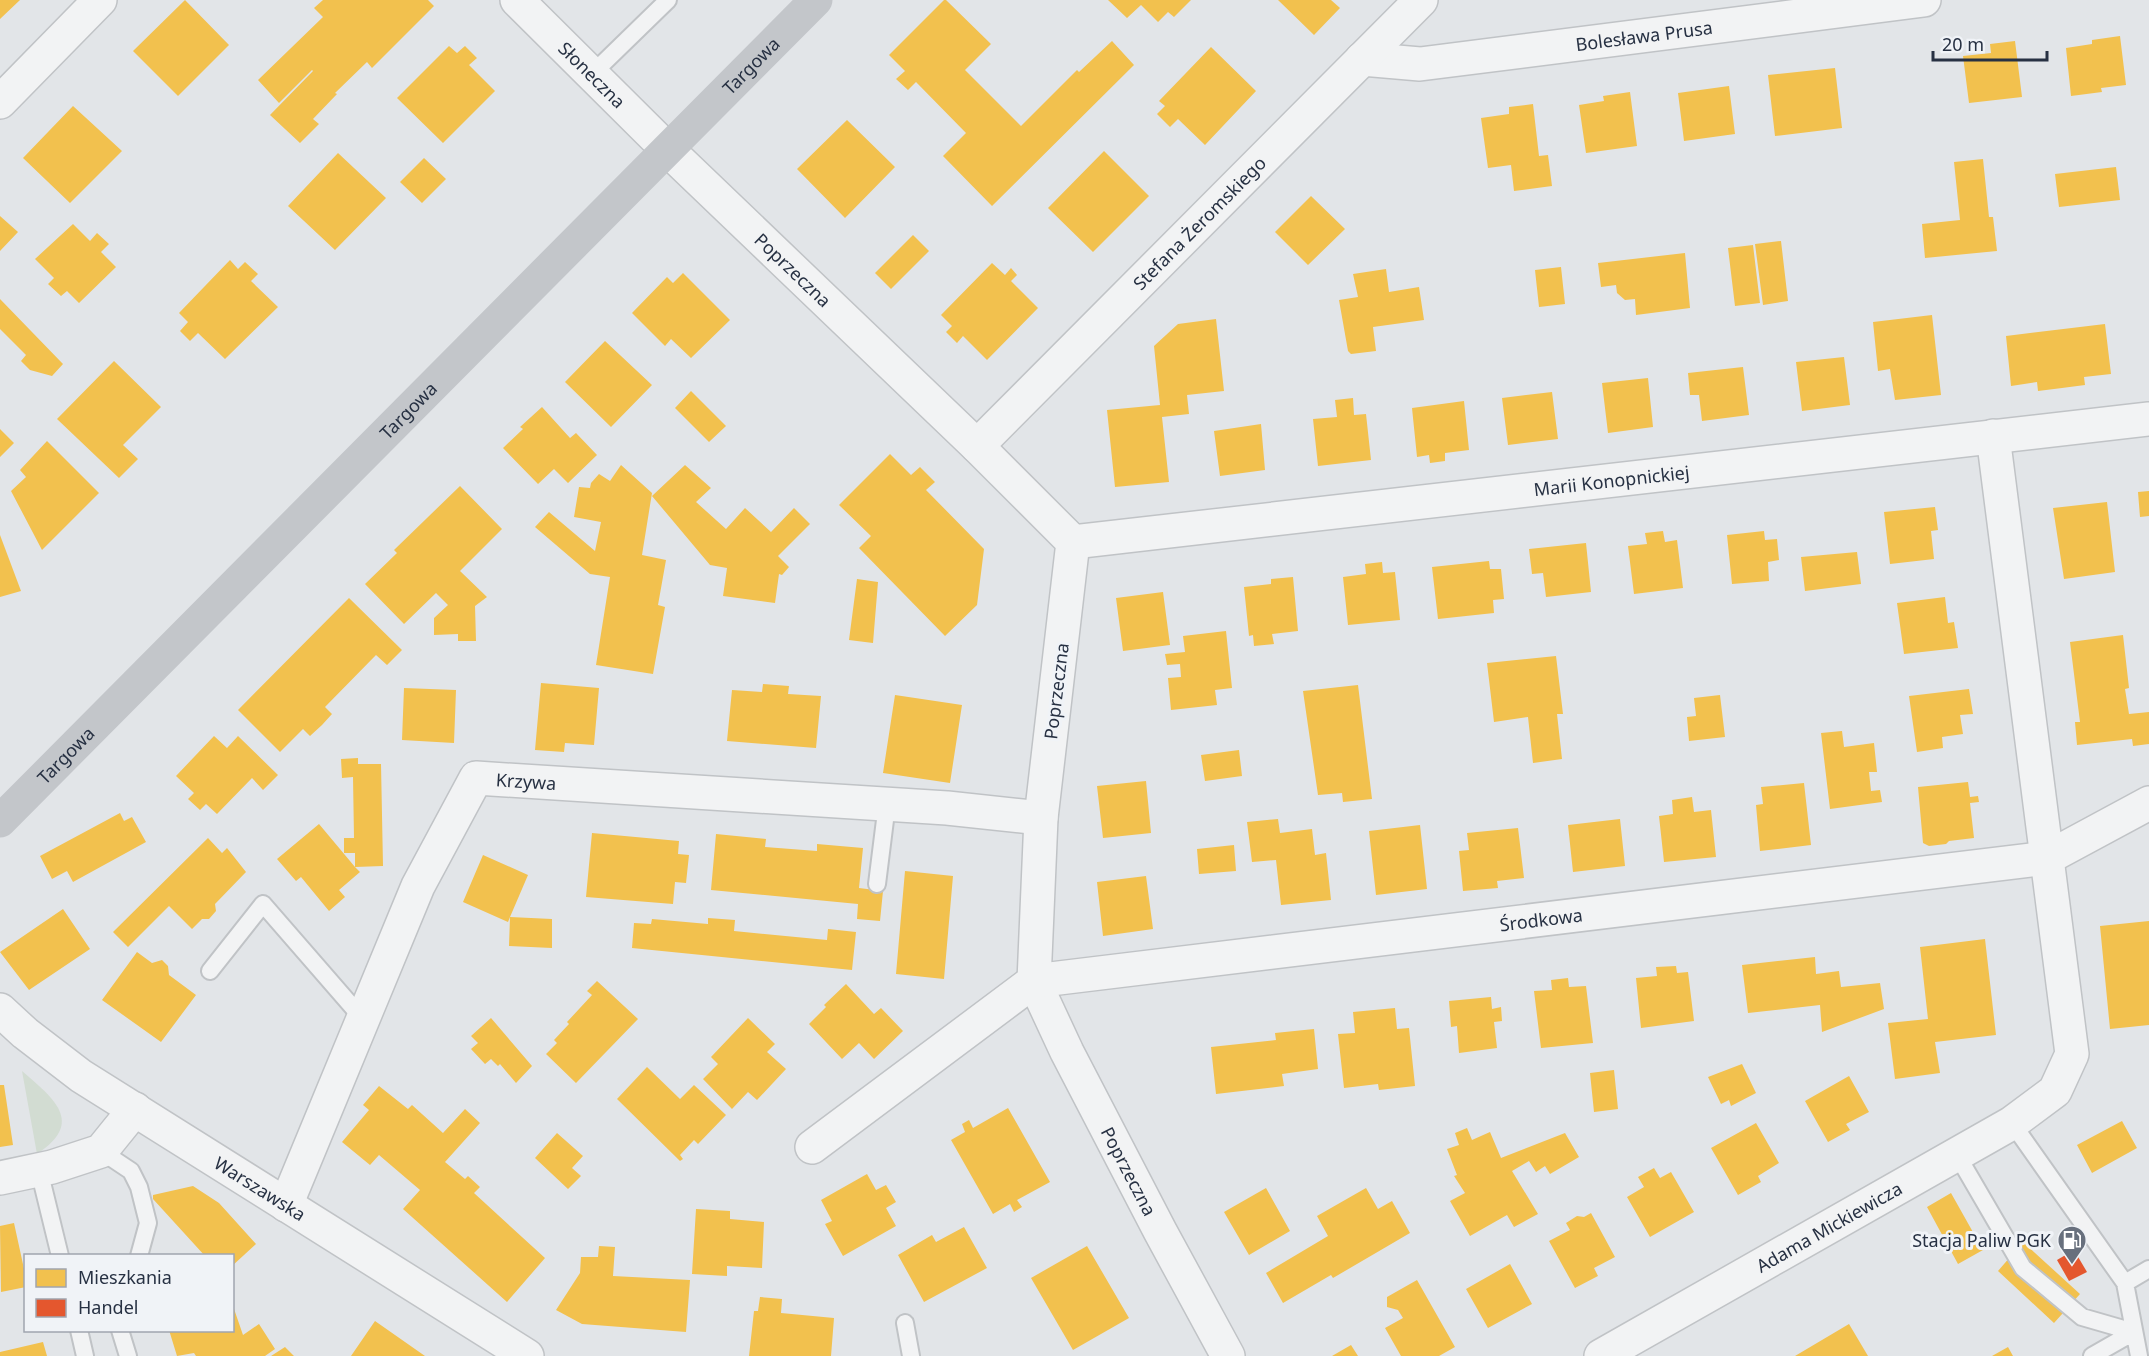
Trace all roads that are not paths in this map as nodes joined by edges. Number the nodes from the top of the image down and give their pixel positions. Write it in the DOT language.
graph roads {
  1 [pos="100,0"];
  2 [pos="517,0"];
  3 [pos="668,0"];
  4 [pos="816,0"];
  5 [pos="1421,0"];
  6 [pos="1924,0"];
  7 [pos="1362,59"];
  8 [pos="592,74"];
  9 [pos="0,102"];
  10 [pos="668,150"];
  11 [pos="2149,419"];
  12 [pos="1993,436"];
  13 [pos="977,446"];
  14 [pos="1073,542"];
  15 [pos="2149,803"];
  16 [pos="887,804"];
  17 [pos="1041,818"];
  18 [pos="0,821"];
  19 [pos="2047,858"];
  20 [pos="877,884"];
  21 [pos="210,971"];
  22 [pos="1034,981"];
  23 [pos="0,1010"];
  24 [pos="363,1019"];
  25 [pos="135,1109"];
  26 [pos="2012,1123"];
  27 [pos="812,1147"];
  28 [pos="101,1151"];
  29 [pos="1956,1153"];
  30 [pos="39,1170"];
  31 [pos="0,1178"];
  32 [pos="286,1205"];
  33 [pos="60,1254"];
  34 [pos="140,1254"];
  35 [pos="2149,1269"];
  36 [pos="2125,1283"];
  37 [pos="905,1323"];
  38 [pos="79,1332"];
  39 [pos="121,1332"];
  40 [pos="2134,1332"];
  41 [pos="85,1356"];
  42 [pos="128,1356"];
  43 [pos="527,1356"];
  44 [pos="911,1356"];
  45 [pos="1228,1356"];
  46 [pos="1601,1356"];
  47 [pos="2092,1356"];
  48 [pos="2139,1356"];
  1 -- 9 [label="street"];
  2 -- 8 [label="street, Słoneczna"];
  3 -- 8 [label="lane"];
  4 -- 10 [label="main road, Targowa"];
  5 -- 7 [label="street, Stefana Żeromskiego"];
  6 -- 7 [label="street, Bolesława Prusa"];
  7 -- 13 [label="street, Stefana Żeromskiego"];
  8 -- 10 [label="street, Słoneczna"];
  10 -- 13 [label="street, Poprzeczna"];
  10 -- 18 [label="main road, Targowa"];
  11 -- 12 [label="street, Marii Konopnickiej"];
  12 -- 14 [label="street, Marii Konopnickiej"];
  12 -- 19 [label="street"];
  13 -- 14 [label="street, Poprzeczna"];
  14 -- 17 [label="street, Poprzeczna"];
  15 -- 19 [label="street"];
  16 -- 17 [label="street, Krzywa"];
  16 -- 20 [label="lane"];
  16 -- 24 [label="street, Krzywa"];
  17 -- 22 [label="street, Poprzeczna"];
  19 -- 22 [label="street, Środkowa"];
  19 -- 26 [label="street, Adama Mickiewicza"];
  21 -- 24 [label="lane"];
  22 -- 27 [label="street"];
  22 -- 45 [label="street, Poprzeczna"];
  23 -- 25 [label="street, Warszawska"];
  24 -- 32 [label="street, Krzywa"];
  25 -- 28 [label="street"];
  25 -- 32 [label="street, Warszawska"];
  26 -- 29 [label="street, Adama Mickiewicza"];
  26 -- 36 [label="lane"];
  28 -- 30 [label="street"];
  28 -- 34 [label="lane"];
  29 -- 40 [label="lane"];
  29 -- 46 [label="street, Adama Mickiewicza"];
  30 -- 31 [label="street"];
  30 -- 33 [label="lane"];
  32 -- 43 [label="street, Warszawska"];
  35 -- 36 [label="lane"];
  36 -- 40 [label="lane"];
  37 -- 44 [label="lane"];
  38 -- 41 [label="lane"];
  39 -- 42 [label="lane"];
  40 -- 47 [label="lane"];
  40 -- 48 [label="lane"];
}
